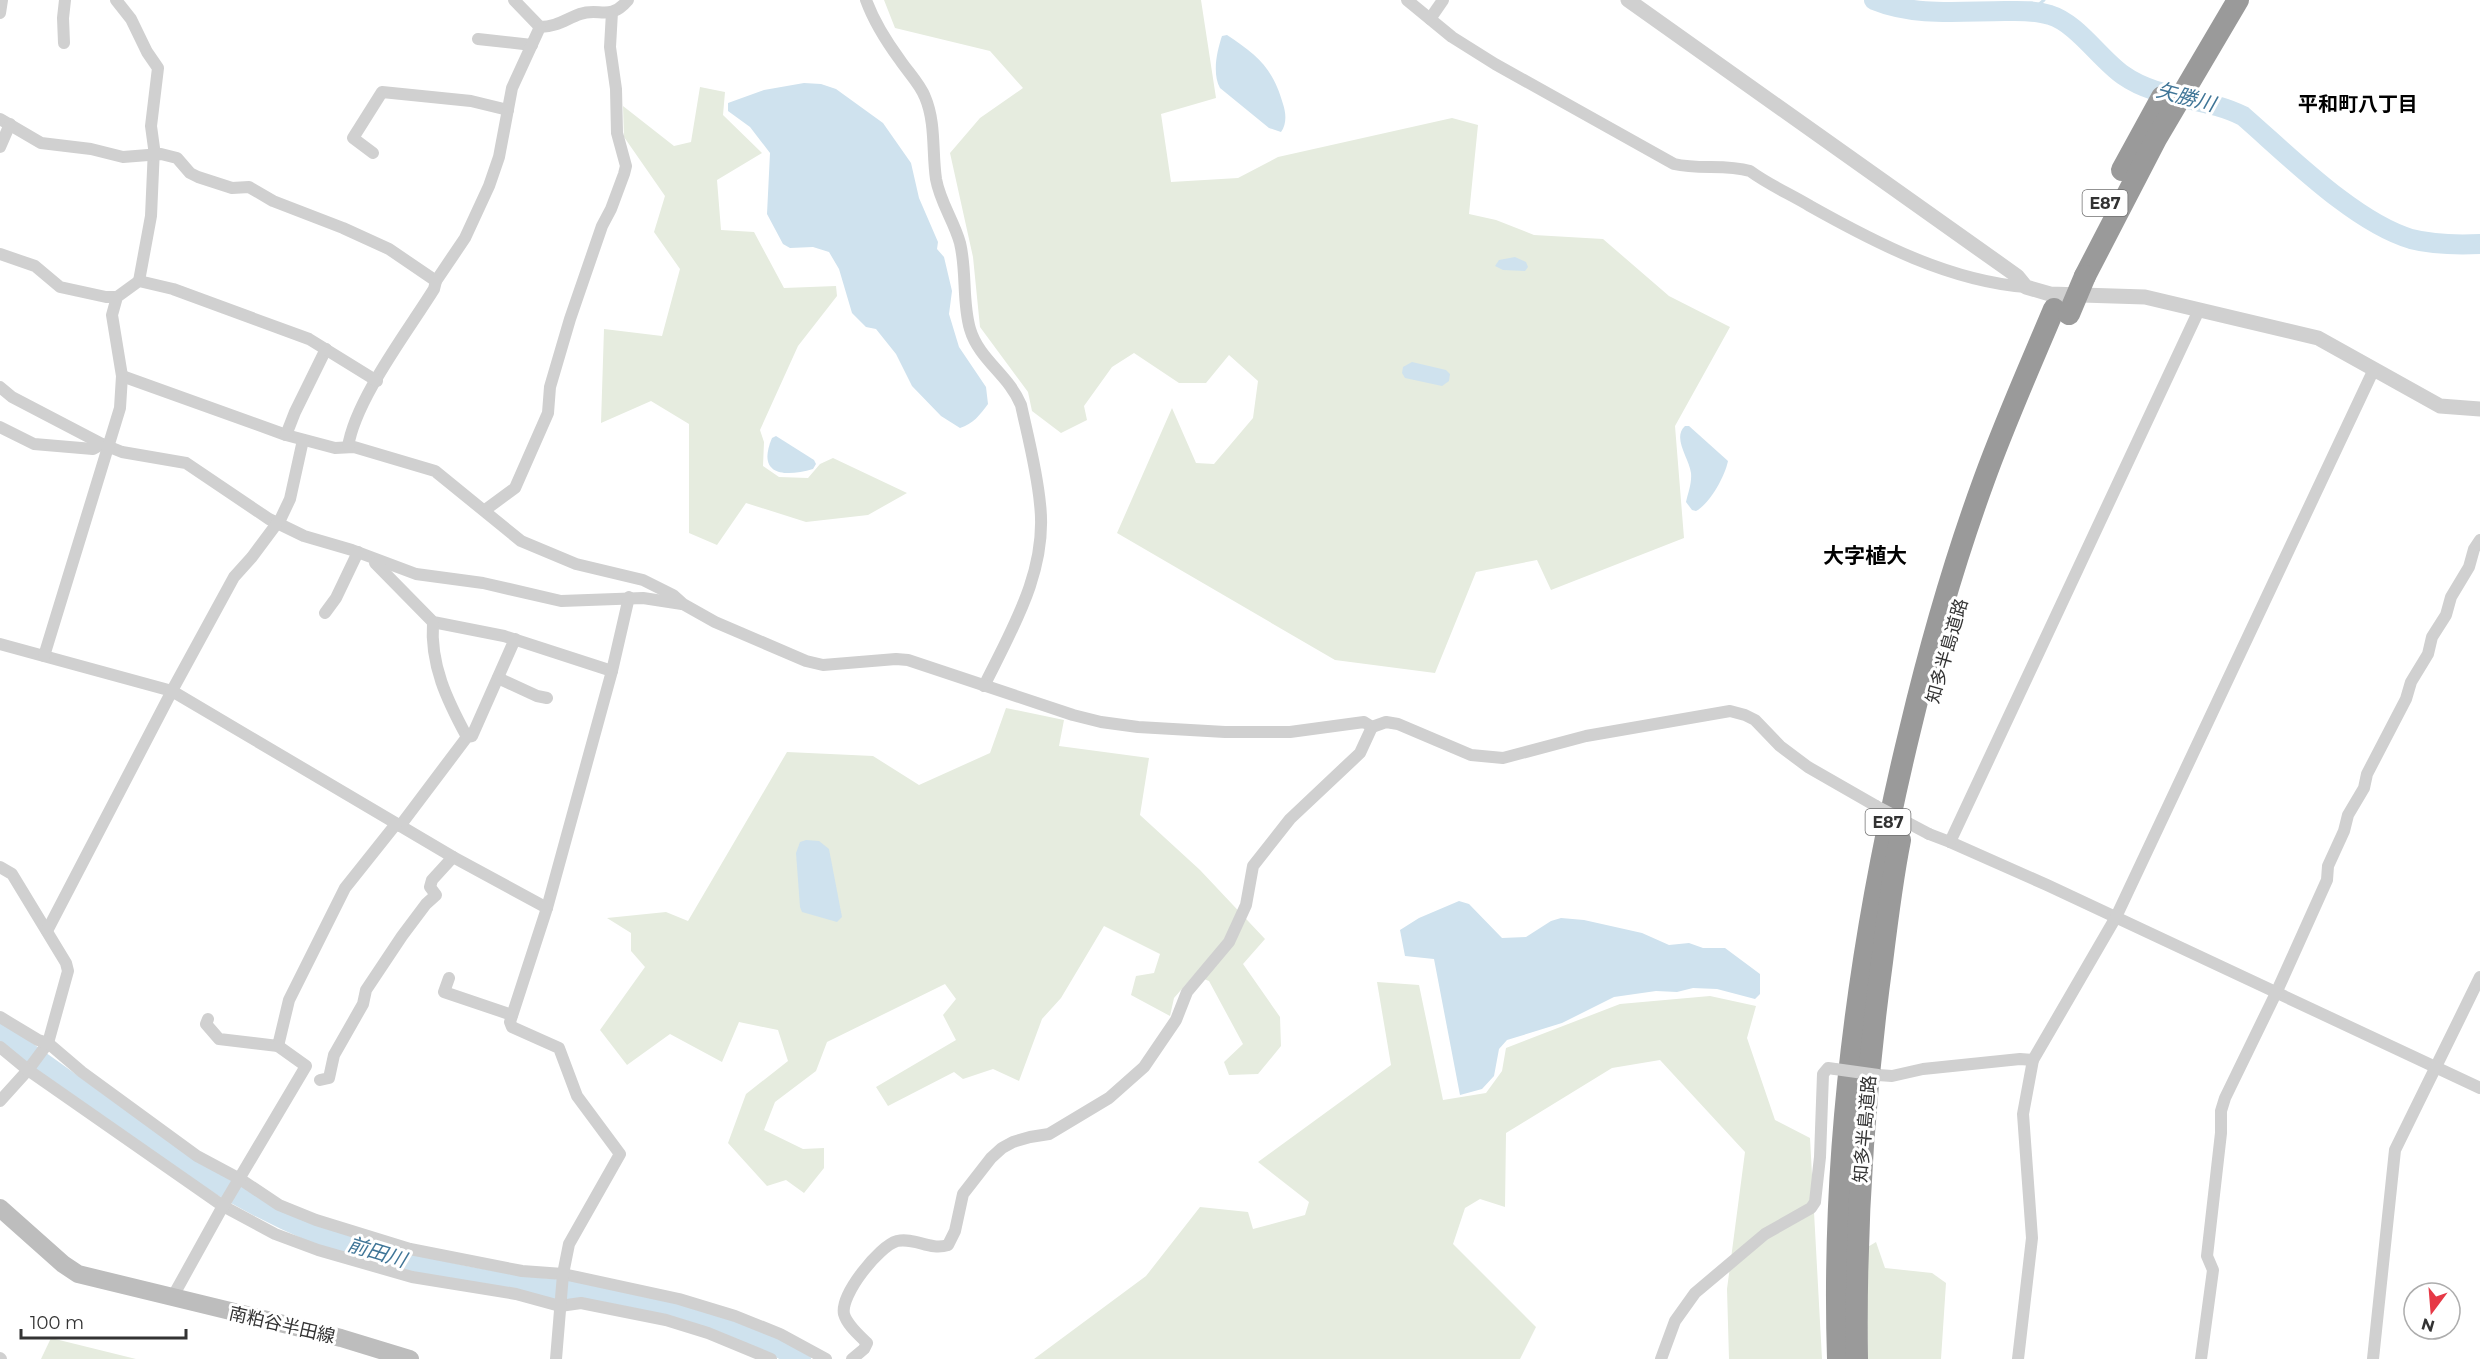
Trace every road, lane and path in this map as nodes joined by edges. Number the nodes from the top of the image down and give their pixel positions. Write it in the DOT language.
graph roads {
  1 [pos="2,0"];
  2 [pos="65,0"];
  3 [pos="116,0"];
  4 [pos="514,0"];
  5 [pos="628,0"];
  6 [pos="866,0"];
  7 [pos="1407,0"];
  8 [pos="1443,0"];
  9 [pos="1628,0"];
  10 [pos="2219,0"];
  11 [pos="2238,0"];
  12 [pos="612,12"];
  13 [pos="0,13"];
  14 [pos="1430,19"];
  15 [pos="540,27"];
  16 [pos="478,39"];
  17 [pos="64,43"];
  18 [pos="532,45"];
  19 [pos="2194,55"];
  20 [pos="508,110"];
  21 [pos="5,122"];
  22 [pos="0,147"];
  23 [pos="373,153"];
  24 [pos="153,154"];
  25 [pos="0,255"];
  26 [pos="436,281"];
  27 [pos="139,282"];
  28 [pos="2026,287"];
  29 [pos="117,297"];
  30 [pos="2199,310"];
  31 [pos="2061,312"];
  32 [pos="326,348"];
  33 [pos="2374,369"];
  34 [pos="122,376"];
  35 [pos="377,381"];
  36 [pos="0,387"];
  37 [pos="2480,410"];
  38 [pos="0,427"];
  39 [pos="286,435"];
  40 [pos="303,440"];
  41 [pos="106,445"];
  42 [pos="348,447"];
  43 [pos="485,510"];
  44 [pos="277,523"];
  45 [pos="2480,540"];
  46 [pos="362,554"];
  47 [pos="629,597"];
  48 [pos="683,604"];
  49 [pos="326,613"];
  50 [pos="432,622"];
  51 [pos="515,639"];
  52 [pos="0,644"];
  53 [pos="44,656"];
  54 [pos="612,671"];
  55 [pos="498,678"];
  56 [pos="984,686"];
  57 [pos="172,691"];
  58 [pos="547,698"];
  59 [pos="1372,727"];
  60 [pos="467,737"];
  61 [pos="398,825"];
  62 [pos="1950,842"];
  63 [pos="453,857"];
  64 [pos="0,867"];
  65 [pos="548,908"];
  66 [pos="2116,917"];
  67 [pos="47,931"];
  68 [pos="2480,977"];
  69 [pos="449,978"];
  70 [pos="2277,991"];
  71 [pos="512,1015"];
  72 [pos="0,1017"];
  73 [pos="208,1019"];
  74 [pos="46,1045"];
  75 [pos="278,1046"];
  76 [pos="0,1047"];
  77 [pos="2033,1060"];
  78 [pos="306,1066"];
  79 [pos="2436,1067"];
  80 [pos="28,1070"];
  81 [pos="2480,1088"];
  82 [pos="0,1101"];
  83 [pos="238,1182"];
  84 [pos="225,1204"];
  85 [pos="0,1208"];
  86 [pos="563,1274"];
  87 [pos="172,1298"];
  88 [pos="560,1306"];
  89 [pos="410,1359"];
  90 [pos="556,1359"];
  91 [pos="771,1359"];
  92 [pos="826,1359"];
  93 [pos="852,1359"];
  94 [pos="1661,1359"];
  95 [pos="1838,1359"];
  96 [pos="1857,1359"];
  97 [pos="2018,1359"];
  98 [pos="2201,1359"];
  99 [pos="2373,1359"];
  1 -- 13 [label="street"];
  2 -- 17 [label="street"];
  3 -- 24 [label="street"];
  4 -- 15 [label="street"];
  5 -- 12 [label="street"];
  6 -- 56 [label="street"];
  7 -- 14 [label="street"];
  8 -- 14 [label="street"];
  9 -- 28 [label="street"];
  10 -- 19 [label="highway, 知多半島道路 / E87"];
  11 -- 19 [label="highway, 知多半島道路 / E87"];
  12 -- 15 [label="street"];
  12 -- 43 [label="street"];
  14 -- 28 [label="street"];
  15 -- 18 [label="street"];
  16 -- 18 [label="street"];
  18 -- 20 [label="street"];
  19 -- 31 [label="highway, 知多半島道路 / E87, bridge"];
  20 -- 23 [label="street"];
  20 -- 26 [label="street"];
  21 -- 22 [label="street"];
  21 -- 24 [label="street"];
  24 -- 26 [label="street"];
  24 -- 27 [label="street"];
  25 -- 29 [label="street"];
  26 -- 35 [label="street"];
  27 -- 29 [label="street"];
  27 -- 32 [label="street"];
  28 -- 30 [label="street"];
  29 -- 34 [label="street"];
  30 -- 33 [label="street"];
  30 -- 62 [label="street"];
  31 -- 95 [label="highway, 知多半島道路 / E87"];
  31 -- 96 [label="highway, 知多半島道路 / E87"];
  32 -- 35 [label="street"];
  32 -- 39 [label="street"];
  33 -- 37 [label="street"];
  33 -- 66 [label="street"];
  34 -- 39 [label="street"];
  34 -- 41 [label="street"];
  35 -- 42 [label="street"];
  36 -- 41 [label="street"];
  38 -- 41 [label="street"];
  39 -- 40 [label="street"];
  40 -- 42 [label="street"];
  40 -- 44 [label="street"];
  41 -- 44 [label="street"];
  41 -- 53 [label="street"];
  42 -- 43 [label="street"];
  43 -- 48 [label="street"];
  44 -- 46 [label="street"];
  44 -- 57 [label="street"];
  45 -- 70 [label="street"];
  46 -- 47 [label="street"];
  46 -- 49 [label="street"];
  46 -- 50 [label="street"];
  47 -- 48 [label="street"];
  47 -- 54 [label="street"];
  48 -- 56 [label="street"];
  50 -- 51 [label="street"];
  50 -- 60 [label="street"];
  51 -- 54 [label="street"];
  51 -- 55 [label="street"];
  52 -- 53 [label="street"];
  53 -- 57 [label="street"];
  54 -- 65 [label="street"];
  55 -- 58 [label="street"];
  55 -- 60 [label="street"];
  56 -- 59 [label="street"];
  57 -- 61 [label="street"];
  57 -- 67 [label="street"];
  59 -- 62 [label="street, bridge"];
  59 -- 93 [label="street"];
  60 -- 61 [label="street"];
  61 -- 63 [label="street"];
  61 -- 75 [label="street"];
  62 -- 66 [label="street"];
  63 -- 65 [label="street"];
  63 -- 78 [label="street"];
  64 -- 67 [label="street"];
  65 -- 71 [label="street"];
  66 -- 70 [label="street"];
  66 -- 77 [label="street"];
  67 -- 74 [label="street"];
  68 -- 79 [label="street"];
  69 -- 71 [label="street"];
  70 -- 79 [label="street"];
  70 -- 98 [label="street"];
  71 -- 86 [label="street"];
  72 -- 74 [label="street"];
  73 -- 75 [label="street"];
  74 -- 80 [label="street"];
  74 -- 83 [label="street"];
  75 -- 78 [label="street"];
  76 -- 80 [label="street"];
  77 -- 94 [label="street, bridge"];
  77 -- 97 [label="street"];
  78 -- 83 [label="street"];
  79 -- 81 [label="street"];
  79 -- 99 [label="street"];
  80 -- 82 [label="street"];
  80 -- 84 [label="street"];
  83 -- 84 [label="street"];
  83 -- 86 [label="street"];
  84 -- 87 [label="street"];
  84 -- 88 [label="street"];
  85 -- 87 [label="main road, 南粕谷半田線"];
  86 -- 88 [label="street"];
  86 -- 92 [label="street"];
  87 -- 89 [label="main road, 南粕谷半田線"];
  88 -- 90 [label="street"];
  88 -- 91 [label="street"];
}
